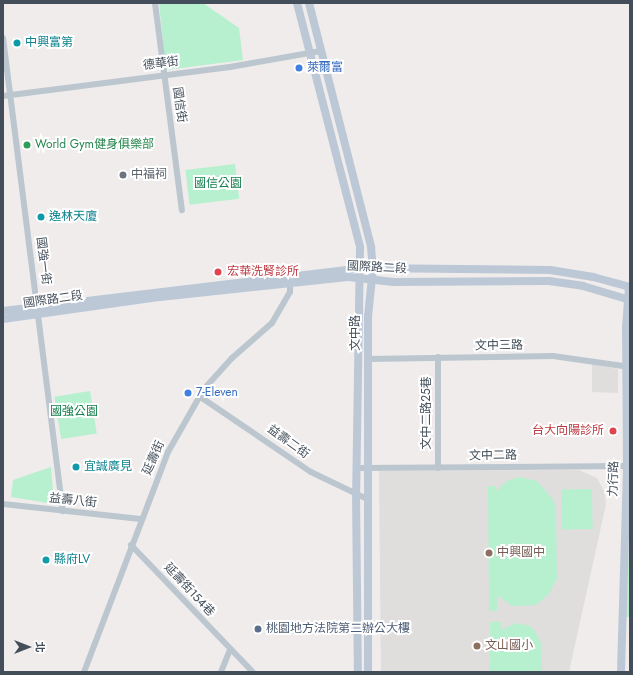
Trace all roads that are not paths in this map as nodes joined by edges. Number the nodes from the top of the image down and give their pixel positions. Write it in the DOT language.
graph roads {
  1 [pos="155,3"];
  2 [pos="297,3"];
  3 [pos="309,3"];
  4 [pos="3,38"];
  5 [pos="321,51"];
  6 [pos="310,54"];
  7 [pos="163,75"];
  8 [pos="11,95"];
  9 [pos="3,96"];
  10 [pos="182,210"];
  11 [pos="361,268"];
  12 [pos="373,268"];
  13 [pos="361,277"];
  14 [pos="373,279"];
  15 [pos="290,283"];
  16 [pos="630,287"];
  17 [pos="629,300"];
  18 [pos="38,310"];
  19 [pos="3,311"];
  20 [pos="3,318"];
  21 [pos="438,357"];
  22 [pos="368,359"];
  23 [pos="628,367"];
  24 [pos="199,396"];
  25 [pos="629,466"];
  26 [pos="357,468"];
  27 [pos="367,468"];
  28 [pos="438,468"];
  29 [pos="356,493"];
  30 [pos="367,499"];
  31 [pos="3,504"];
  32 [pos="63,510"];
  33 [pos="140,519"];
  34 [pos="131,545"];
  35 [pos="230,650"];
  36 [pos="84,672"];
  37 [pos="221,672"];
  38 [pos="253,672"];
  39 [pos="358,672"];
  40 [pos="368,672"];
  41 [pos="621,672"];
  1 -- 7 [label="street, 國信街"];
  2 -- 6 [label="street, 文中路"];
  3 -- 5 [label="street, 文中路"];
  4 -- 8 [label="street, 國強一街"];
  5 -- 6 [label="street, 德華街"];
  5 -- 12 [label="street, 文中路"];
  6 -- 7 [label="street, 德華街"];
  6 -- 11 [label="street, 文中路"];
  7 -- 8 [label="street, 德華街"];
  7 -- 10 [label="street, 國信街"];
  8 -- 9 [label="street, 德華街"];
  8 -- 18 [label="street, 國強一街"];
  11 -- 12 [label="street, 國際路二段"];
  11 -- 13 [label="street, 文中路"];
  11 -- 18 [label="street, 國際路二段"];
  12 -- 14 [label="street, 文中路"];
  12 -- 16 [label="street, 國際路二段"];
  13 -- 14 [label="street, 國際路二段"];
  13 -- 15 [label="street, 國際路二段"];
  13 -- 26 [label="street, 文中路"];
  14 -- 17 [label="street, 國際路二段"];
  14 -- 22 [label="street, 文中路"];
  15 -- 18 [label="street, 國際路二段"];
  15 -- 24 [label="street, 延壽街"];
  16 -- 17 [label="street, 力行路"];
  17 -- 23 [label="street, 力行路"];
  18 -- 19 [label="street, 國際路二段"];
  18 -- 20 [label="street, 國際路二段"];
  18 -- 32 [label="street, 國強一街"];
  21 -- 22 [label="street, 文中三路"];
  21 -- 23 [label="street, 文中三路"];
  21 -- 28 [label="street, 文中二路25巷"];
  22 -- 27 [label="street, 文中路"];
  23 -- 25 [label="street, 力行路"];
  24 -- 29 [label="street, 益壽二街"];
  24 -- 33 [label="street, 延壽街"];
  25 -- 28 [label="street, 文中二路"];
  25 -- 41 [label="street, 力行路"];
  26 -- 27 [label="street, 文中二路"];
  26 -- 29 [label="street, 文中路"];
  27 -- 28 [label="street, 文中二路"];
  27 -- 30 [label="street, 文中路"];
  29 -- 30 [label="street, 益壽二街"];
  29 -- 39 [label="street, 文中路"];
  30 -- 40 [label="street, 文中路"];
  31 -- 32 [label="street, 益壽八街"];
  32 -- 33 [label="street, 益壽八街"];
  33 -- 34 [label="street, 延壽街"];
  34 -- 35 [label="street, 延壽街154巷"];
  34 -- 36 [label="street, 延壽街"];
  35 -- 37 [label="street"];
  35 -- 38 [label="street, 延壽街154巷"];
}
